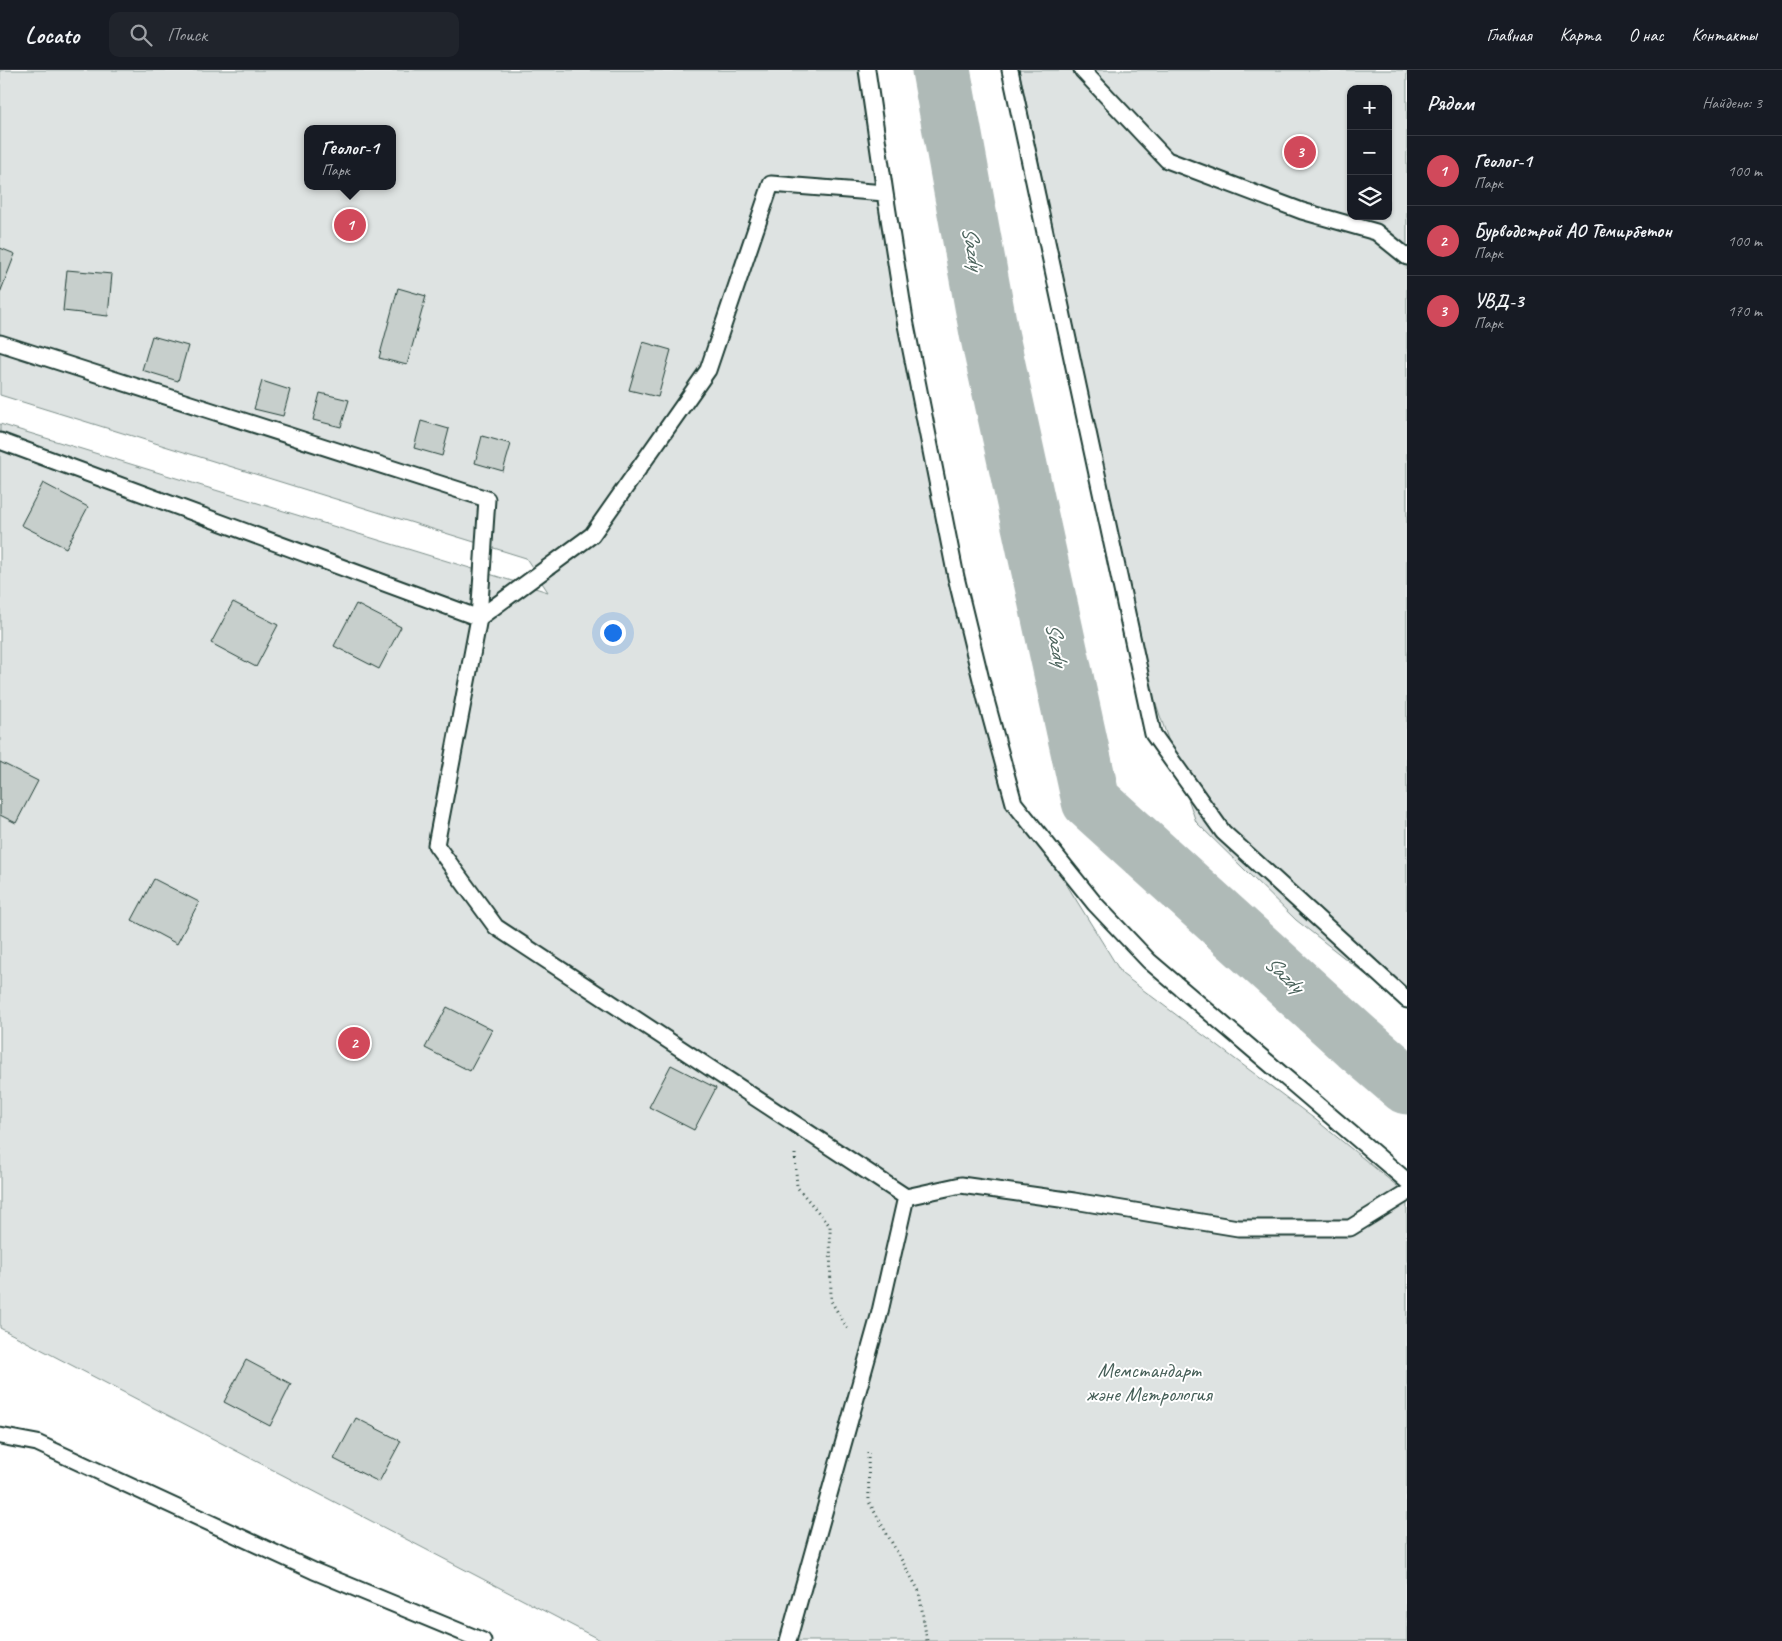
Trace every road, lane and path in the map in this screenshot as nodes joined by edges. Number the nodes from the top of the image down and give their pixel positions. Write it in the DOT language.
graph roads {
  1 [pos="867,70"];
  2 [pos="1010,70"];
  3 [pos="1082,70"];
  4 [pos="885,193"];
  5 [pos="1407,258"];
  6 [pos="0,343"];
  7 [pos="0,441"];
  8 [pos="478,618"];
  9 [pos="1407,1000"];
  10 [pos="1407,1181"];
  11 [pos="1407,1193"];
  12 [pos="906,1197"];
  13 [pos="0,1436"];
  14 [pos="483,1641"];
  15 [pos="788,1641"];
  1 -- 4 [label="lane"];
  2 -- 9 [label="lane"];
  3 -- 5 [label="lane"];
  4 -- 8 [label="lane"];
  4 -- 10 [label="lane"];
  6 -- 8 [label="lane"];
  7 -- 8 [label="lane"];
  8 -- 12 [label="lane"];
  11 -- 12 [label="lane"];
  12 -- 15 [label="lane"];
  13 -- 14 [label="lane"];
}
